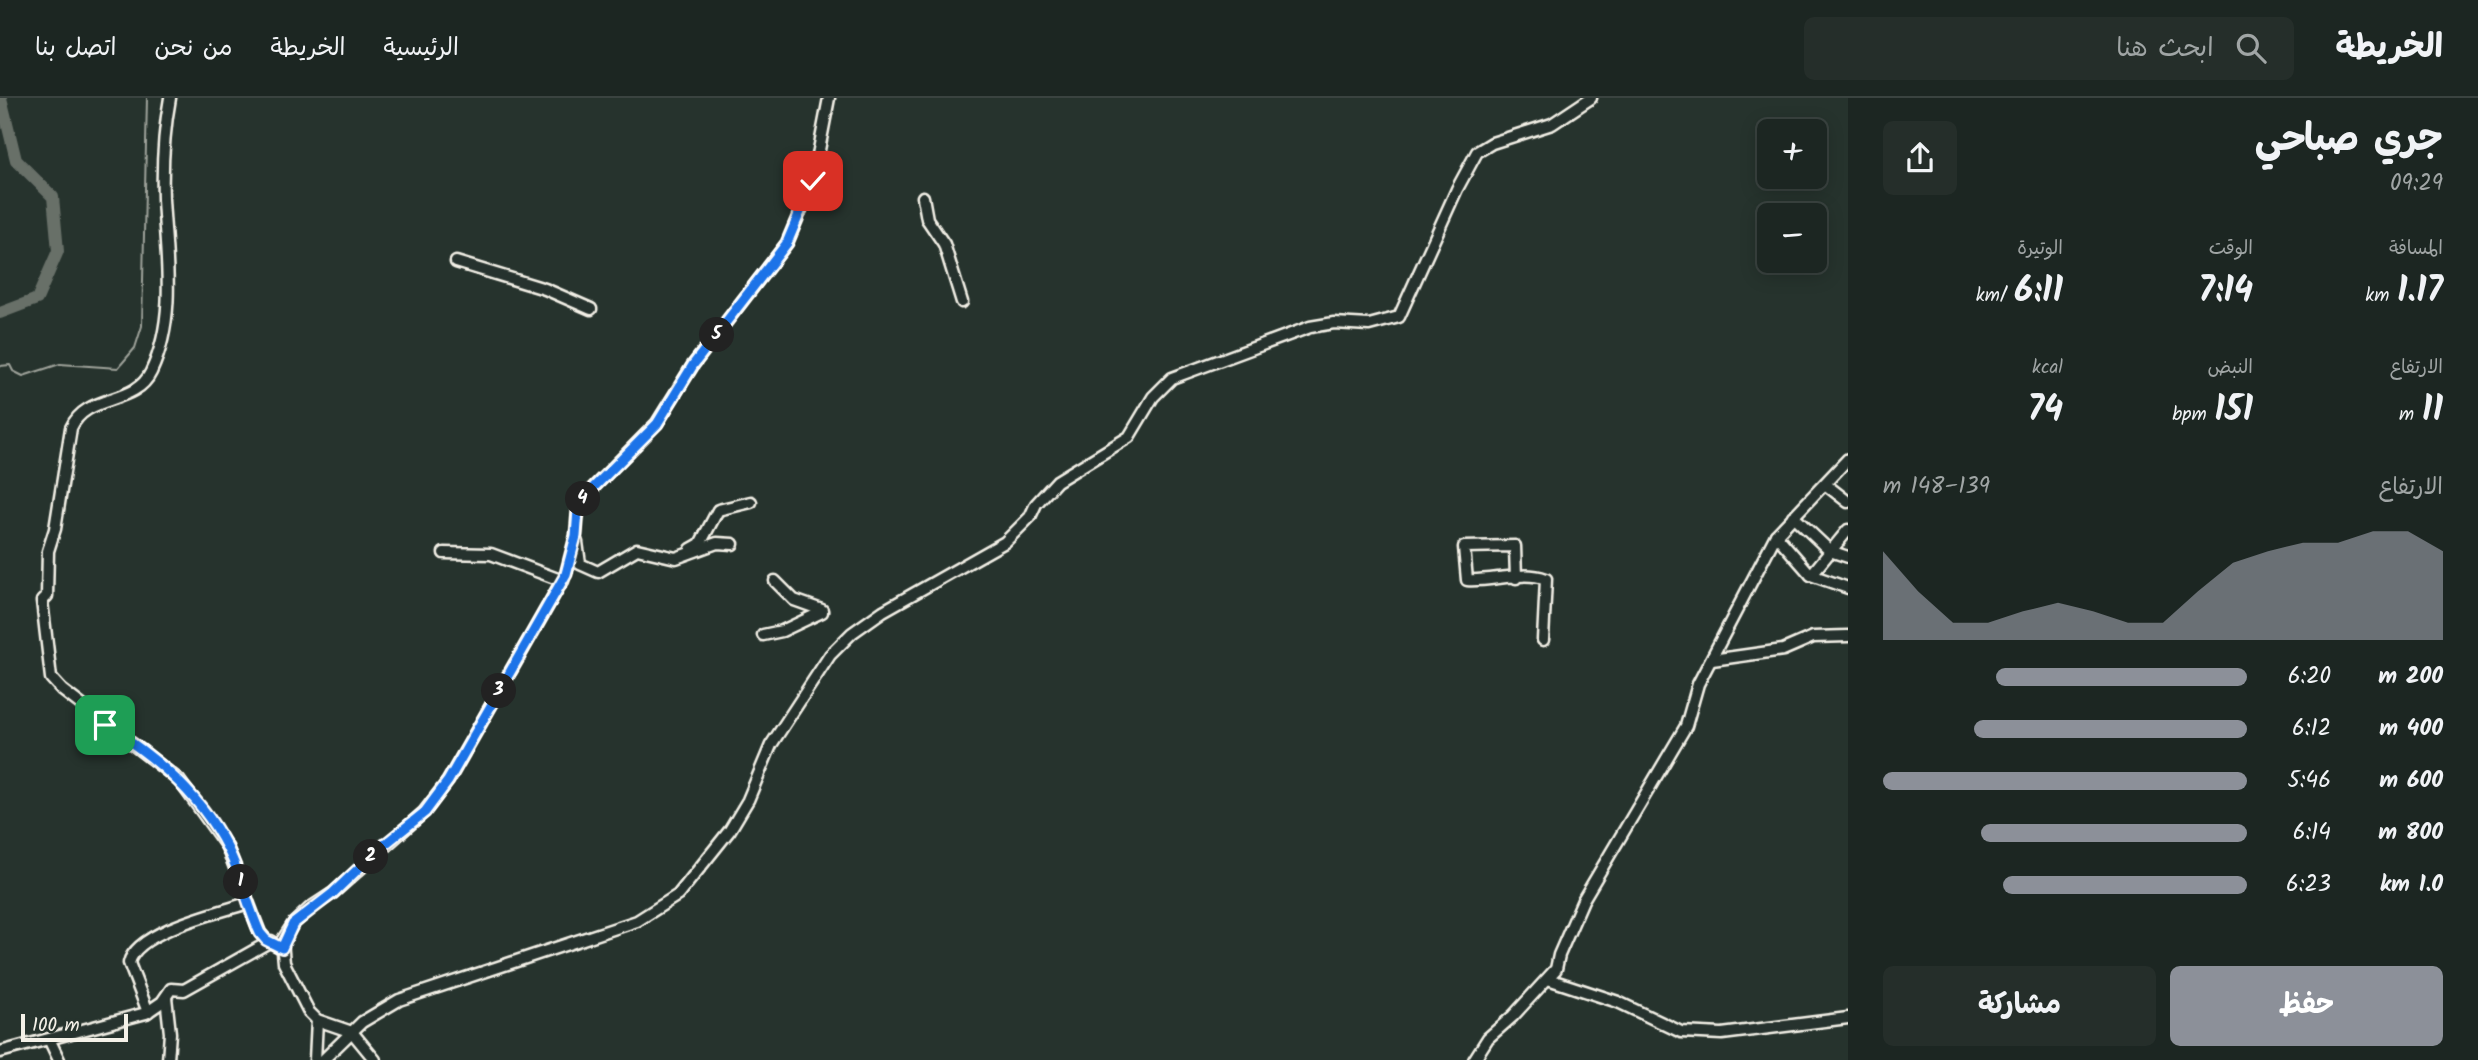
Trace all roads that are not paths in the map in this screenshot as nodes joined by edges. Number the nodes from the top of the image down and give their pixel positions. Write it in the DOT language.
graph roads {
  1 [pos="170,98"];
  2 [pos="830,98"];
  3 [pos="1591,98"];
  4 [pos="923,197"];
  5 [pos="456,262"];
  6 [pos="961,302"];
  7 [pos="591,309"];
  8 [pos="1848,459"];
  9 [pos="1825,484"];
  10 [pos="751,502"];
  11 [pos="1848,502"];
  12 [pos="1793,516"];
  13 [pos="1848,530"];
  14 [pos="1776,535"];
  15 [pos="576,536"];
  16 [pos="733,544"];
  17 [pos="1830,551"];
  18 [pos="444,553"];
  19 [pos="683,554"];
  20 [pos="1848,557"];
  21 [pos="1811,575"];
  22 [pos="1516,578"];
  23 [pos="563,581"];
  24 [pos="775,581"];
  25 [pos="1848,588"];
  26 [pos="763,635"];
  27 [pos="1848,636"];
  28 [pos="1543,640"];
  29 [pos="1712,660"];
  30 [pos="248,903"];
  31 [pos="271,941"];
  32 [pos="282,948"];
  33 [pos="1548,979"];
  34 [pos="166,997"];
  35 [pos="148,1012"];
  36 [pos="1848,1018"];
  37 [pos="317,1020"];
  38 [pos="352,1032"];
  39 [pos="50,1041"];
  40 [pos="0,1052"];
  41 [pos="59,1060"];
  42 [pos="168,1060"];
  43 [pos="315,1060"];
  44 [pos="323,1060"];
  45 [pos="375,1060"];
  46 [pos="1474,1060"];
  1 -- 30 [label="street"];
  2 -- 15 [label="street"];
  3 -- 38 [label="street"];
  4 -- 6 [label="street"];
  5 -- 7 [label="street"];
  8 -- 9 [label="street"];
  9 -- 11 [label="street"];
  9 -- 12 [label="street"];
  10 -- 19 [label="street"];
  12 -- 14 [label="street"];
  12 -- 17 [label="street"];
  13 -- 17 [label="street"];
  14 -- 21 [label="street"];
  14 -- 29 [label="street"];
  15 -- 19 [label="street"];
  15 -- 23 [label="street"];
  16 -- 19 [label="street"];
  17 -- 20 [label="street"];
  17 -- 21 [label="street"];
  18 -- 23 [label="street"];
  21 -- 25 [label="street"];
  22 -- 22 [label="street"];
  22 -- 28 [label="street"];
  23 -- 32 [label="street"];
  24 -- 26 [label="street"];
  27 -- 29 [label="street"];
  29 -- 33 [label="street"];
  30 -- 31 [label="street"];
  30 -- 35 [label="street"];
  31 -- 32 [label="street"];
  31 -- 34 [label="street"];
  32 -- 37 [label="street"];
  33 -- 36 [label="street"];
  33 -- 46 [label="street"];
  34 -- 35 [label="street"];
  34 -- 42 [label="street"];
  35 -- 39 [label="street"];
  37 -- 38 [label="street"];
  37 -- 43 [label="street"];
  38 -- 44 [label="street"];
  38 -- 45 [label="street"];
  39 -- 40 [label="street"];
  39 -- 41 [label="street"];
}
